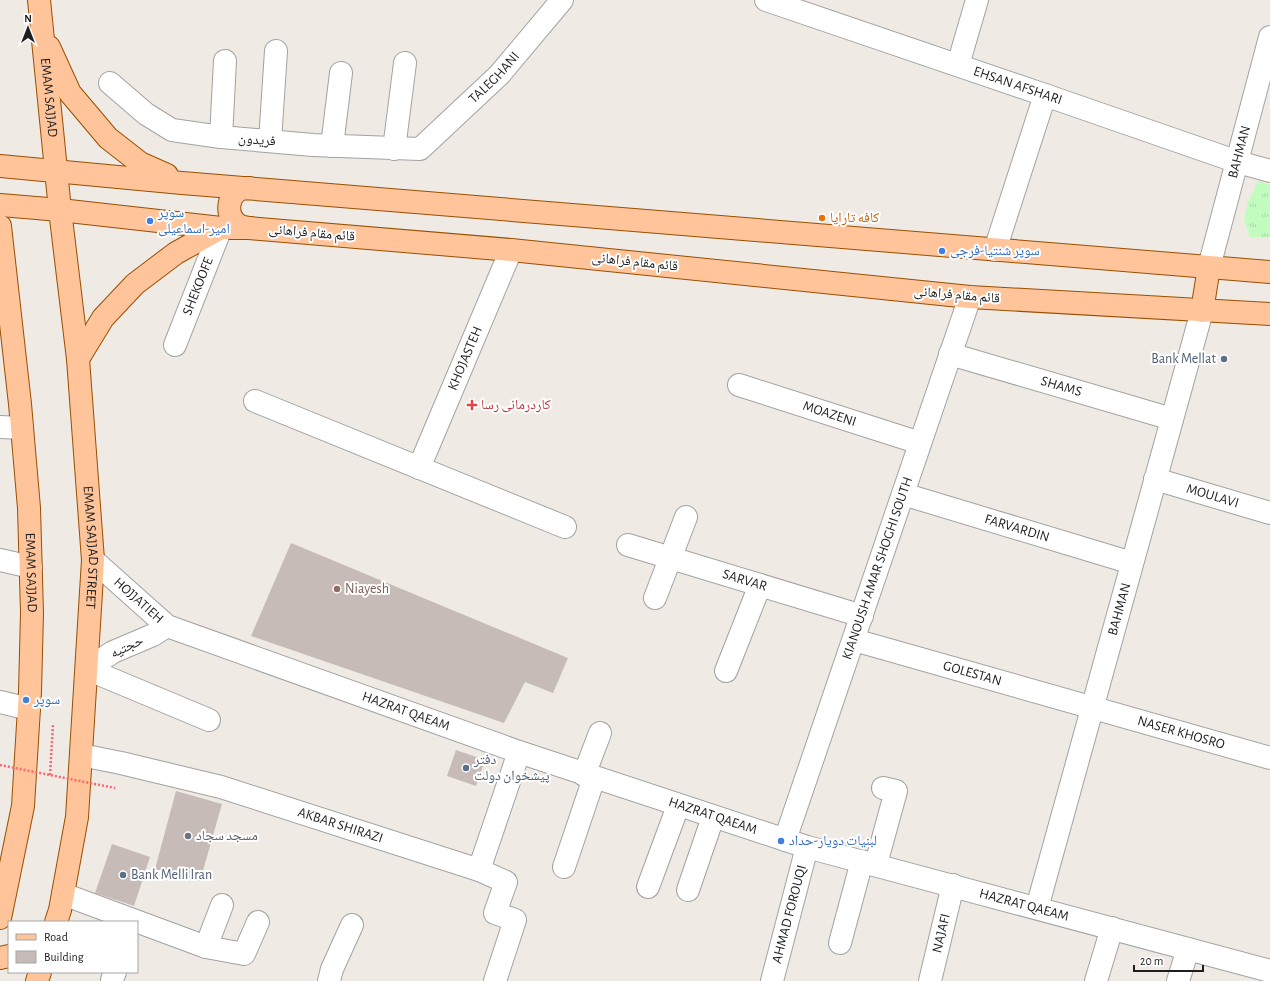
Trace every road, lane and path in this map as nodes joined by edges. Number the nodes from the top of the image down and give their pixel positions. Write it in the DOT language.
graph roads {
  1 [pos="39,0"];
  2 [pos="562,0"];
  3 [pos="766,0"];
  4 [pos="977,0"];
  5 [pos="42,31"];
  6 [pos="1270,37"];
  7 [pos="276,51"];
  8 [pos="225,61"];
  9 [pos="406,63"];
  10 [pos="958,65"];
  11 [pos="341,73"];
  12 [pos="110,83"];
  13 [pos="1045,95"];
  14 [pos="221,137"];
  15 [pos="270,141"];
  16 [pos="332,146"];
  17 [pos="394,148"];
  18 [pos="420,149"];
  19 [pos="1238,162"];
  20 [pos="0,166"];
  21 [pos="56,171"];
  22 [pos="1270,171"];
  23 [pos="182,183"];
  24 [pos="250,188"];
  25 [pos="0,205"];
  26 [pos="60,210"];
  27 [pos="0,226"];
  28 [pos="221,228"];
  29 [pos="249,228"];
  30 [pos="511,250"];
  31 [pos="996,250"];
  32 [pos="1209,267"];
  33 [pos="1270,272"];
  34 [pos="970,296"];
  35 [pos="1202,311"];
  36 [pos="1270,314"];
  37 [pos="0,318"];
  38 [pos="175,345"];
  39 [pos="7,351"];
  40 [pos="950,354"];
  41 [pos="78,358"];
  42 [pos="740,385"];
  43 [pos="255,401"];
  44 [pos="1172,418"];
  45 [pos="0,427"];
  46 [pos="22,428"];
  47 [pos="920,443"];
  48 [pos="419,468"];
  49 [pos="1155,479"];
  50 [pos="903,494"];
  51 [pos="1270,513"];
  52 [pos="686,517"];
  53 [pos="565,527"];
  54 [pos="628,545"];
  55 [pos="670,558"];
  56 [pos="0,560"];
  57 [pos="92,560"];
  58 [pos="1132,563"];
  59 [pos="31,567"];
  60 [pos="760,585"];
  61 [pos="655,598"];
  62 [pos="862,616"];
  63 [pos="167,626"];
  64 [pos="854,640"];
  65 [pos="87,669"];
  66 [pos="726,671"];
  67 [pos="0,702"];
  68 [pos="1092,707"];
  69 [pos="29,709"];
  70 [pos="209,720"];
  71 [pos="53,724"];
  72 [pos="600,733"];
  73 [pos="519,752"];
  74 [pos="81,755"];
  75 [pos="1270,758"];
  76 [pos="0,765"];
  77 [pos="50,775"];
  78 [pos="589,776"];
  79 [pos="115,788"];
  80 [pos="882,788"];
  81 [pos="678,806"];
  82 [pos="713,817"];
  83 [pos="785,840"];
  84 [pos="807,847"];
  85 [pos="869,863"];
  86 [pos="564,867"];
  87 [pos="479,870"];
  88 [pos="953,885"];
  89 [pos="648,887"];
  90 [pos="688,890"];
  91 [pos="63,894"];
  92 [pos="222,905"];
  93 [pos="1037,908"];
  94 [pos="4,919"];
  95 [pos="56,921"];
  96 [pos="135,921"];
  97 [pos="138,922"];
  98 [pos="258,922"];
  99 [pos="352,924"];
  100 [pos="1112,928"];
  101 [pos="840,943"];
  102 [pos="206,947"];
  103 [pos="1188,949"];
  104 [pos="1270,971"];
  105 [pos="329,981"];
  106 [pos="495,981"];
  107 [pos="772,981"];
  108 [pos="930,981"];
  109 [pos="1096,981"];
  110 [pos="1178,981"];
  1 -- 5 [label="main road, EMAM SAJJAD"];
  2 -- 18 [label="street, TALEGHANI"];
  3 -- 10 [label="street, EHSAN AFSHARI"];
  4 -- 10 [label="street"];
  5 -- 21 [label="main road, EMAM SAJJAD"];
  5 -- 23 [label="main road"];
  6 -- 19 [label="street, BAHMAN"];
  7 -- 15 [label="street"];
  8 -- 14 [label="street"];
  9 -- 17 [label="street"];
  10 -- 13 [label="street, EHSAN AFSHARI"];
  11 -- 16 [label="street"];
  12 -- 14 [label="street, فریدون"];
  13 -- 19 [label="street, EHSAN AFSHARI"];
  13 -- 31 [label="street"];
  14 -- 15 [label="street, فریدون"];
  15 -- 16 [label="street, فریدون"];
  16 -- 17 [label="street, فریدون"];
  17 -- 18 [label="street, فریدون"];
  19 -- 22 [label="street, EHSAN AFSHARI"];
  19 -- 32 [label="street, BAHMAN"];
  20 -- 21 [label="main road"];
  21 -- 23 [label="main road"];
  21 -- 26 [label="main road, EMAM SAJJAD STREET"];
  23 -- 24 [label="main road"];
  24 -- 29 [label="main road"];
  24 -- 31 [label="main road"];
  25 -- 26 [label="main road, قائم مقام فراهانی"];
  26 -- 28 [label="main road, قائم مقام فراهانی"];
  26 -- 41 [label="main road, EMAM SAJJAD STREET"];
  27 -- 39 [label="main road, EMAM SAJJAD"];
  28 -- 29 [label="main road, قائم مقام فراهانی"];
  28 -- 38 [label="street, SHEKOOFE"];
  28 -- 41 [label="main road"];
  29 -- 30 [label="main road, قائم مقام فراهانی"];
  30 -- 34 [label="main road, قائم مقام فراهانی"];
  30 -- 48 [label="street, KHOJASTEH"];
  31 -- 32 [label="main road"];
  32 -- 33 [label="main road"];
  32 -- 35 [label="main road"];
  34 -- 35 [label="main road, قائم مقام فراهانی"];
  34 -- 40 [label="street, KIANOUSH AMAR SHOGHI SOUTH"];
  35 -- 36 [label="main road, قائم مقام فراهانی"];
  35 -- 44 [label="street, BAHMAN"];
  37 -- 39 [label="main road"];
  39 -- 46 [label="main road, EMAM SAJJAD"];
  40 -- 44 [label="street, SHAMS"];
  40 -- 47 [label="street, KIANOUSH AMAR SHOGHI SOUTH"];
  41 -- 57 [label="main road, EMAM SAJJAD STREET"];
  42 -- 47 [label="street, MOAZENI"];
  43 -- 48 [label="street"];
  44 -- 49 [label="street, BAHMAN"];
  45 -- 46 [label="street"];
  46 -- 59 [label="main road, EMAM SAJJAD"];
  47 -- 50 [label="street, KIANOUSH AMAR SHOGHI SOUTH"];
  48 -- 53 [label="street"];
  49 -- 51 [label="street, MOULAVI"];
  49 -- 58 [label="street, BAHMAN"];
  50 -- 58 [label="street, FARVARDIN"];
  50 -- 62 [label="street, KIANOUSH AMAR SHOGHI SOUTH"];
  52 -- 55 [label="street"];
  54 -- 55 [label="street, SARVAR"];
  55 -- 60 [label="street, SARVAR"];
  55 -- 61 [label="street"];
  56 -- 59 [label="street"];
  57 -- 63 [label="street, HOJJATIEH"];
  57 -- 65 [label="main road, EMAM SAJJAD STREET"];
  58 -- 68 [label="street, BAHMAN"];
  59 -- 69 [label="main road, EMAM SAJJAD"];
  60 -- 62 [label="street, SARVAR"];
  60 -- 66 [label="street"];
  62 -- 64 [label="street, KIANOUSH AMAR SHOGHI SOUTH"];
  63 -- 65 [label="street, حجتیه"];
  63 -- 73 [label="street, HAZRAT QAEAM"];
  64 -- 68 [label="street, GOLESTAN"];
  64 -- 83 [label="street, KIANOUSH AMAR SHOGHI SOUTH"];
  65 -- 70 [label="street"];
  65 -- 74 [label="main road, EMAM SAJJAD STREET"];
  67 -- 69 [label="street"];
  68 -- 75 [label="street, NASER KHOSRO"];
  68 -- 93 [label="street, BAHMAN"];
  69 -- 94 [label="main road, EMAM SAJJAD"];
  71 -- 77 [label="path"];
  72 -- 78 [label="street"];
  73 -- 78 [label="street, HAZRAT QAEAM"];
  73 -- 87 [label="street"];
  74 -- 87 [label="street, AKBAR SHIRAZI"];
  74 -- 91 [label="main road, EMAM SAJJAD STREET"];
  76 -- 77 [label="path, bridge"];
  77 -- 79 [label="path, bridge"];
  78 -- 81 [label="street, HAZRAT QAEAM"];
  78 -- 86 [label="street"];
  80 -- 85 [label="street"];
  81 -- 82 [label="street, HAZRAT QAEAM"];
  81 -- 89 [label="street"];
  82 -- 83 [label="street, HAZRAT QAEAM"];
  82 -- 90 [label="street"];
  83 -- 84 [label="street, HAZRAT QAEAM"];
  84 -- 85 [label="street, HAZRAT QAEAM"];
  84 -- 107 [label="street, AHMAD FOROUQI"];
  85 -- 88 [label="street, HAZRAT QAEAM"];
  85 -- 101 [label="street"];
  87 -- 106 [label="street, AKBAR SHIRAZI"];
  88 -- 93 [label="street, HAZRAT QAEAM"];
  88 -- 108 [label="street, NAJAFI"];
  91 -- 95 [label="main road, EMAM SAJJAD STREET"];
  91 -- 96 [label="street"];
  92 -- 102 [label="street"];
  93 -- 100 [label="street, HAZRAT QAEAM"];
  97 -- 102 [label="street"];
  98 -- 102 [label="street"];
  99 -- 105 [label="street"];
  100 -- 103 [label="street, HAZRAT QAEAM"];
  100 -- 109 [label="street"];
  103 -- 104 [label="street, HAZRAT QAEAM"];
  103 -- 110 [label="street"];
}
